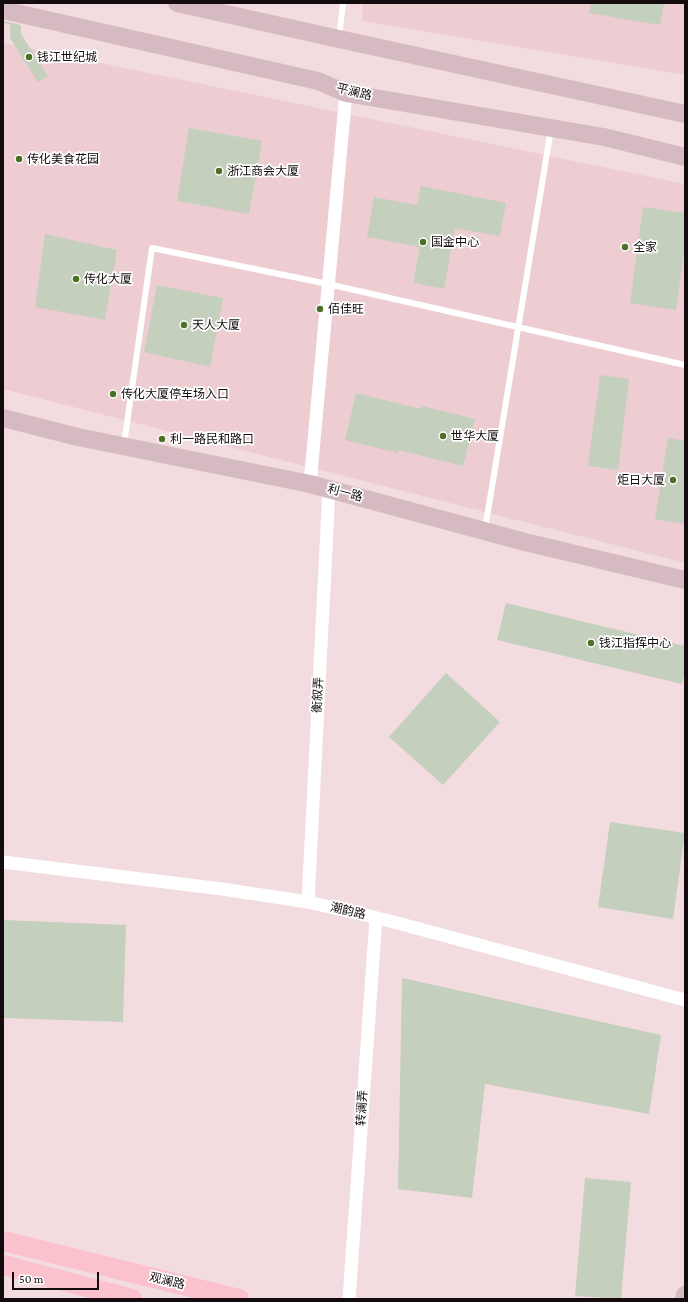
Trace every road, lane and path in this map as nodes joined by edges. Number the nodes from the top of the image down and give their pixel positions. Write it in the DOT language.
graph roads {
  1 [pos="177,3"];
  2 [pos="343,3"];
  3 [pos="204,6"];
  4 [pos="3,10"];
  5 [pos="339,40"];
  6 [pos="346,92"];
  7 [pos="685,114"];
  8 [pos="552,128"];
  9 [pos="685,157"];
  10 [pos="328,284"];
  11 [pos="519,327"];
  12 [pos="685,365"];
  13 [pos="3,418"];
  14 [pos="124,445"];
  15 [pos="310,484"];
  16 [pos="329,489"];
  17 [pos="485,531"];
  18 [pos="685,580"];
  19 [pos="3,862"];
  20 [pos="308,902"];
  21 [pos="376,918"];
  22 [pos="685,1000"];
  23 [pos="3,1241"];
  24 [pos="3,1265"];
  25 [pos="685,1295"];
  26 [pos="132,1299"];
  27 [pos="239,1299"];
  28 [pos="349,1299"];
  29 [pos="684,1299"];
  1 -- 3 [label="main road"];
  2 -- 5 [label="lane"];
  3 -- 5 [label="main road"];
  4 -- 6 [label="main road, 平澜路"];
  5 -- 7 [label="main road"];
  6 -- 8 [label="main road, 平澜路"];
  6 -- 10 [label="street"];
  8 -- 9 [label="main road, 平澜路"];
  8 -- 11 [label="lane"];
  10 -- 11 [label="lane"];
  10 -- 14 [label="lane"];
  10 -- 15 [label="street"];
  11 -- 12 [label="lane"];
  11 -- 17 [label="lane"];
  13 -- 14 [label="main road, 利一路"];
  14 -- 15 [label="main road, 利一路"];
  15 -- 16 [label="main road, 利一路"];
  16 -- 17 [label="main road, 利一路"];
  16 -- 20 [label="street, 衡叙弄"];
  17 -- 18 [label="main road, 利一路"];
  19 -- 20 [label="street, 潮韵路"];
  20 -- 21 [label="street, 潮韵路"];
  21 -- 22 [label="street, 潮韵路"];
  21 -- 28 [label="street, 转澜弄"];
  23 -- 27 [label="main road, 观澜路"];
  24 -- 26 [label="main road"];
  25 -- 29 [label="main road"];
}
